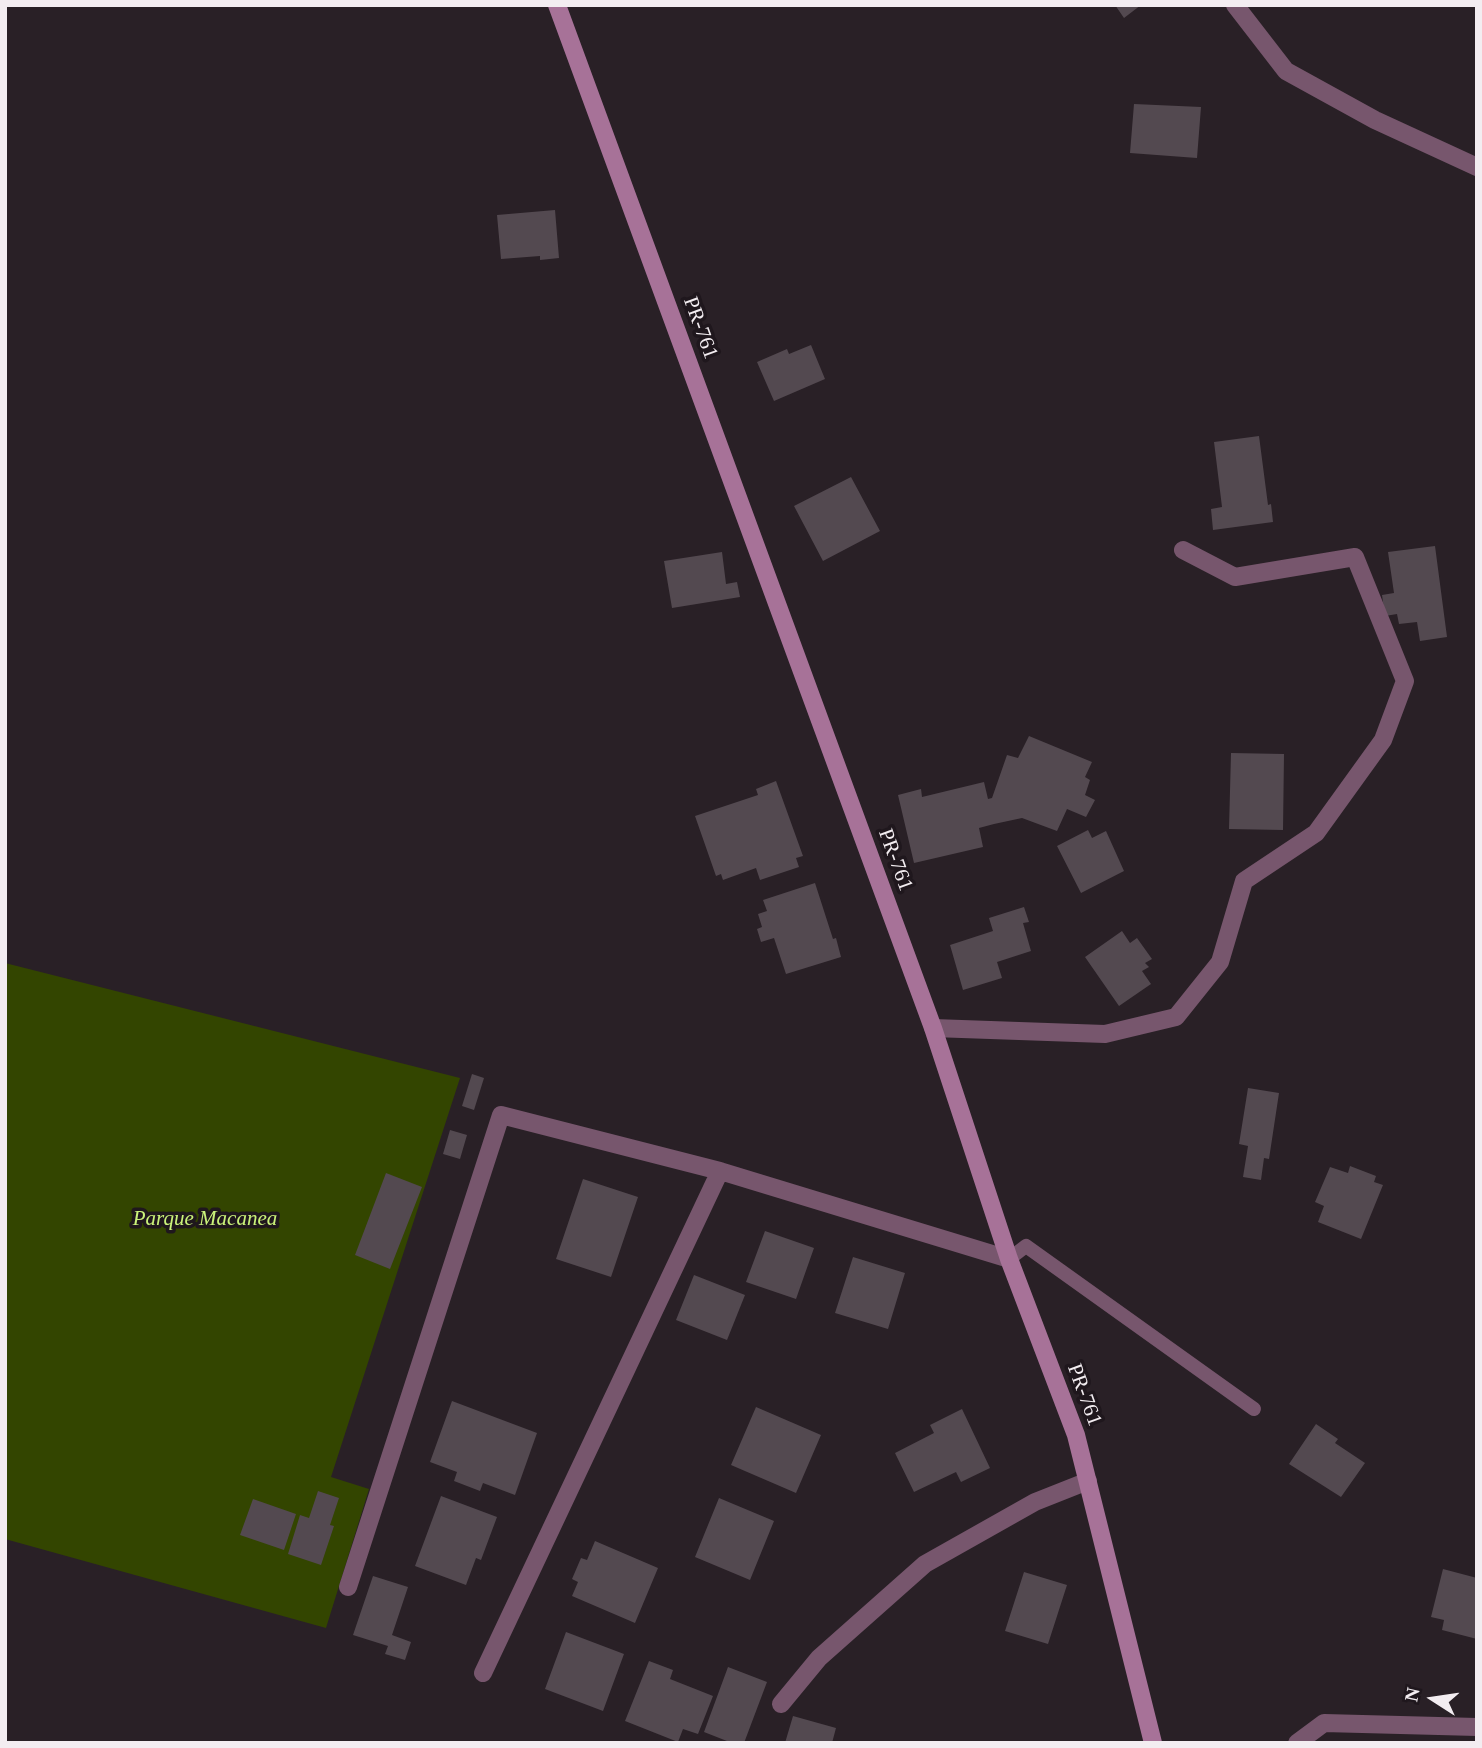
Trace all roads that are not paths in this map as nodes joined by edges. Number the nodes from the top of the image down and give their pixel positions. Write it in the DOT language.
graph roads {
  1 [pos="557,5"];
  2 [pos="1235,5"];
  3 [pos="1477,167"];
  4 [pos="1183,550"];
  5 [pos="933,1028"];
  6 [pos="720,1171"];
  7 [pos="1009,1259"];
  8 [pos="1254,1409"];
  9 [pos="1088,1481"];
  10 [pos="348,1587"];
  11 [pos="483,1673"];
  12 [pos="781,1704"];
  13 [pos="1477,1727"];
  14 [pos="1153,1743"];
  15 [pos="1297,1743"];
  1 -- 5 [label="street, PR-761 / PR-761"];
  2 -- 3 [label="street"];
  4 -- 5 [label="street"];
  5 -- 7 [label="street, PR-761 / PR-761"];
  6 -- 7 [label="street"];
  6 -- 10 [label="street"];
  6 -- 11 [label="street"];
  7 -- 8 [label="lane"];
  7 -- 9 [label="street, PR-761 / PR-761"];
  9 -- 12 [label="street"];
  9 -- 14 [label="street, PR-761 / PR-761"];
  13 -- 15 [label="street"];
}
